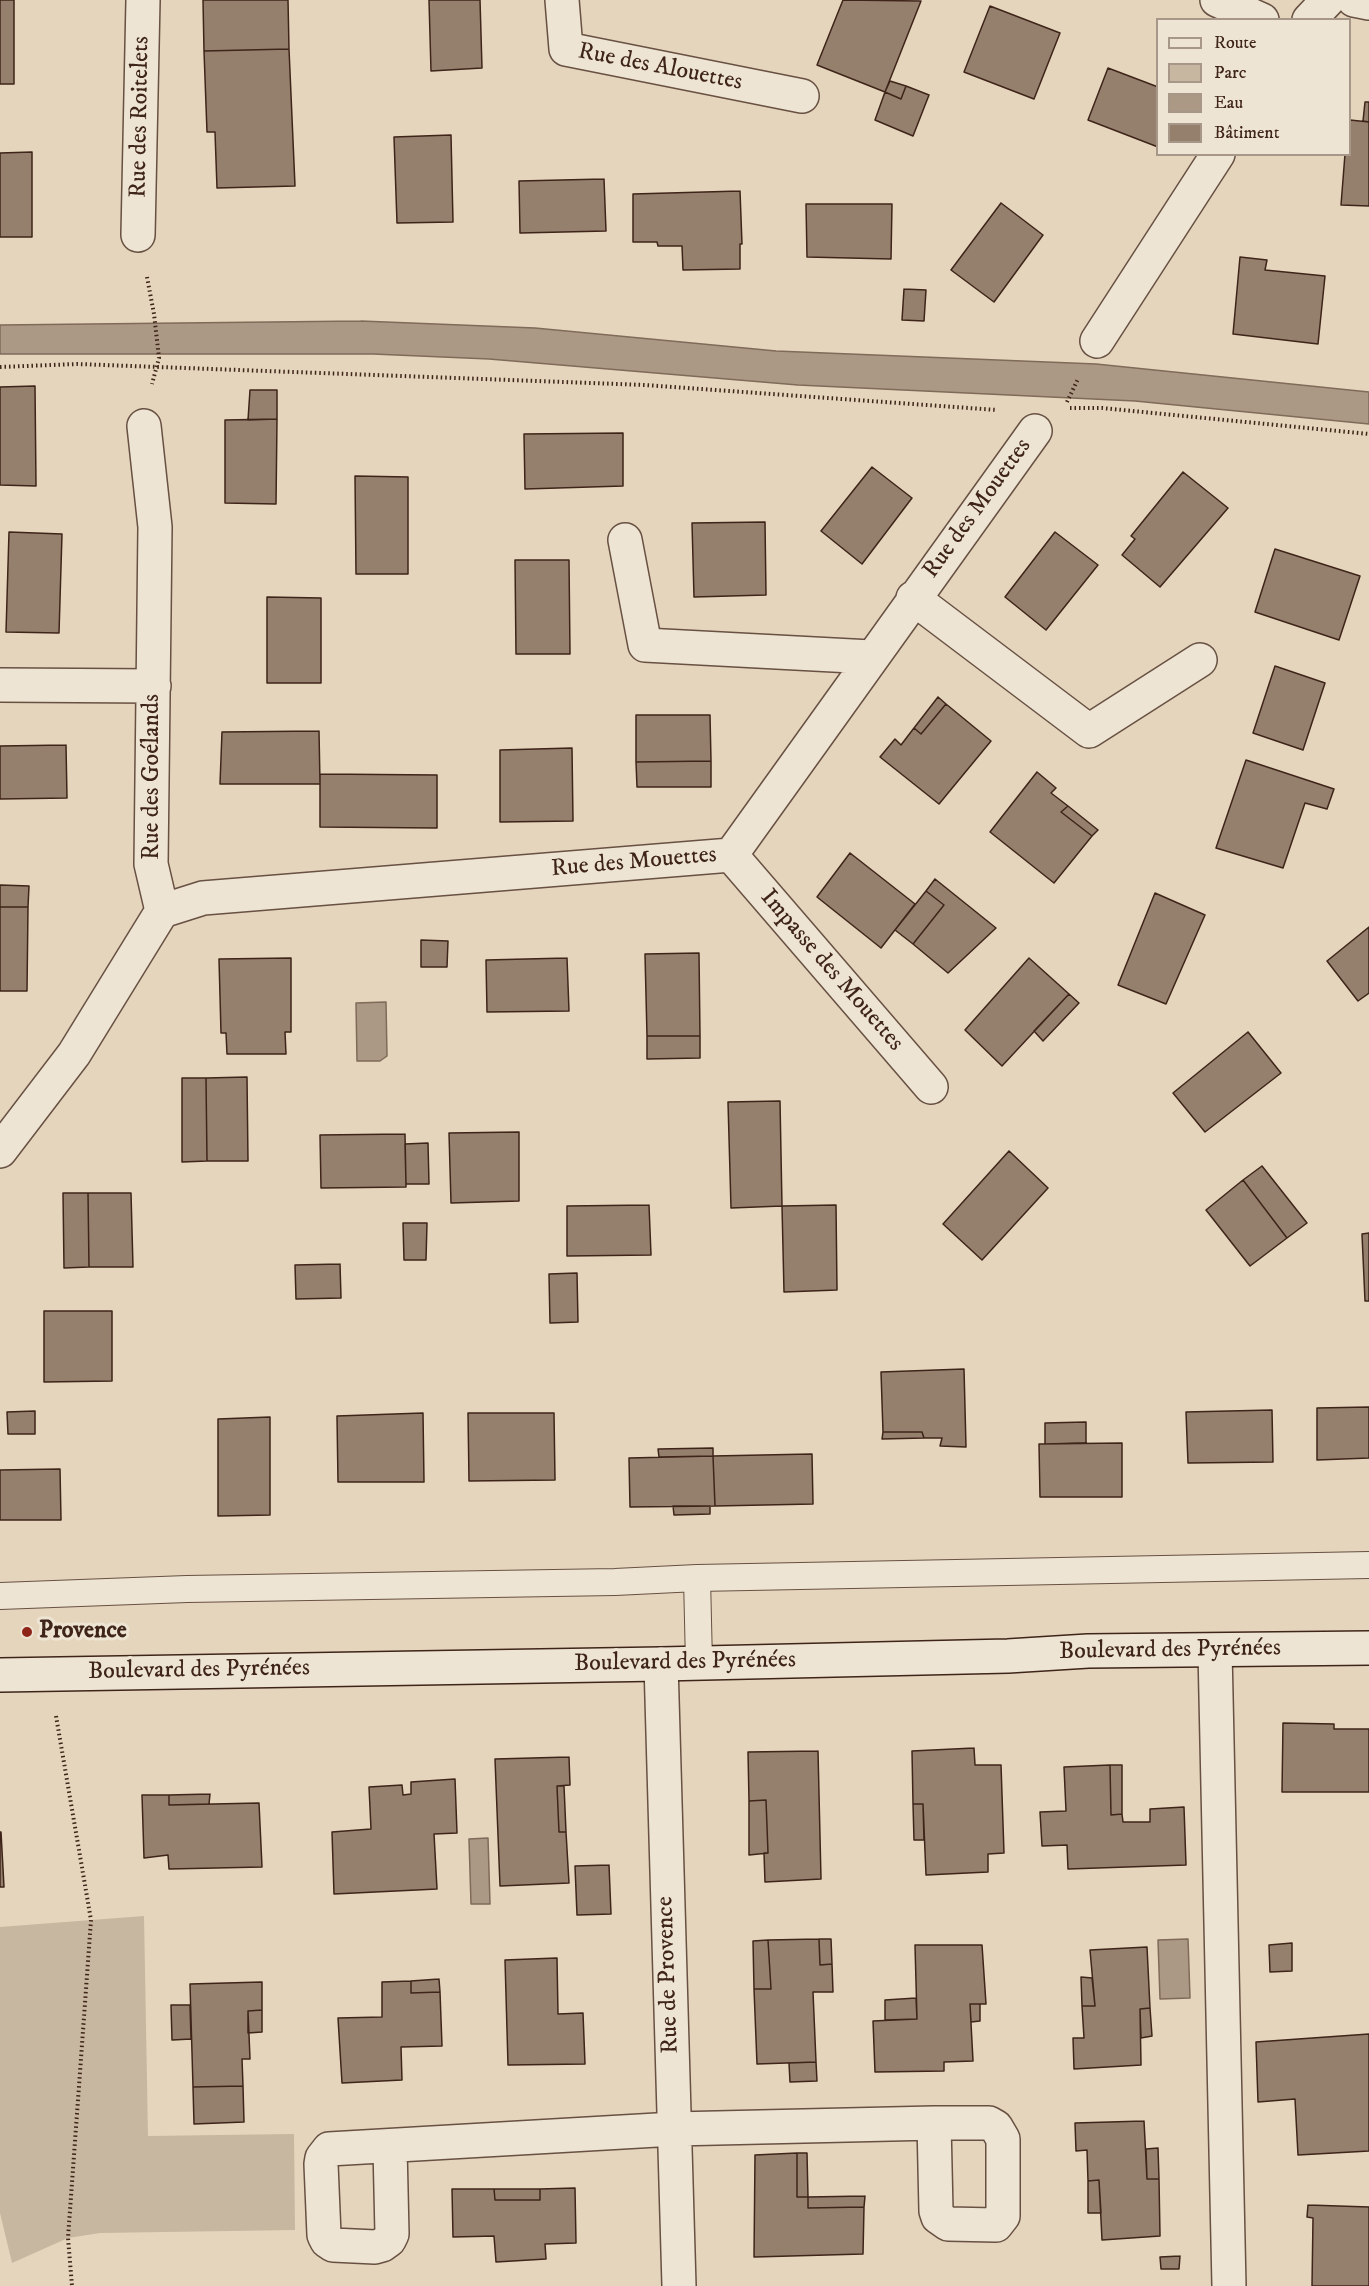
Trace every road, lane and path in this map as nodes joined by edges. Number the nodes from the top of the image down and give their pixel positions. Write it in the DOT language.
graph roads {
  1 [pos="143,0"];
  2 [pos="562,0"];
  3 [pos="1217,0"];
  4 [pos="1328,0"];
  5 [pos="1354,0"];
  6 [pos="1369,3"];
  7 [pos="1258,18"];
  8 [pos="1311,18"];
  9 [pos="802,96"];
  10 [pos="1217,156"];
  11 [pos="138,235"];
  12 [pos="154,314"];
  13 [pos="1097,341"];
  14 [pos="159,358"];
  15 [pos="0,367"];
  16 [pos="1063,409"];
  17 [pos="1004,410"];
  18 [pos="144,426"];
  19 [pos="1035,431"];
  20 [pos="1369,434"];
  21 [pos="625,540"];
  22 [pos="913,598"];
  23 [pos="871,657"];
  24 [pos="1200,660"];
  25 [pos="0,684"];
  26 [pos="154,686"];
  27 [pos="731,855"];
  28 [pos="162,910"];
  29 [pos="931,1088"];
  30 [pos="0,1150"];
  31 [pos="1369,1565"];
  32 [pos="698,1578"];
  33 [pos="0,1596"];
  34 [pos="1369,1648"];
  35 [pos="1215,1651"];
  36 [pos="699,1663"];
  37 [pos="661,1664"];
  38 [pos="49,1674"];
  39 [pos="0,1675"];
  40 [pos="934,2123"];
  41 [pos="674,2129"];
  42 [pos="390,2147"];
  43 [pos="72,2286"];
  44 [pos="679,2286"];
  45 [pos="1229,2286"];
  1 -- 11 [label="street, Rue des Roitelets"];
  2 -- 9 [label="street, Rue des Alouettes"];
  3 -- 7 [label="street"];
  4 -- 8 [label="street"];
  5 -- 6 [label="street"];
  10 -- 13 [label="street"];
  12 -- 14 [label="path"];
  15 -- 17 [label="path"];
  16 -- 20 [label="path"];
  18 -- 26 [label="street, Rue des Goélands"];
  19 -- 22 [label="street, Rue des Mouettes"];
  21 -- 23 [label="street"];
  22 -- 23 [label="street, Rue des Mouettes"];
  22 -- 24 [label="street"];
  23 -- 27 [label="street, Rue des Mouettes"];
  25 -- 26 [label="street"];
  26 -- 28 [label="street, Rue des Goélands"];
  27 -- 28 [label="street, Rue des Mouettes"];
  27 -- 29 [label="street, Impasse des Mouettes"];
  28 -- 30 [label="street"];
  31 -- 32 [label="lane"];
  32 -- 33 [label="lane"];
  32 -- 36 [label="lane"];
  34 -- 35 [label="street, Boulevard des Pyrénées"];
  35 -- 36 [label="street, Boulevard des Pyrénées"];
  35 -- 45 [label="street"];
  36 -- 37 [label="street, Boulevard des Pyrénées"];
  37 -- 38 [label="street, Boulevard des Pyrénées"];
  37 -- 41 [label="street, Rue de Provence"];
  38 -- 39 [label="street, Boulevard des Pyrénées"];
  38 -- 43 [label="path"];
  40 -- 41 [label="street"];
  41 -- 42 [label="street"];
  41 -- 44 [label="street, Rue de Provence"];
}
